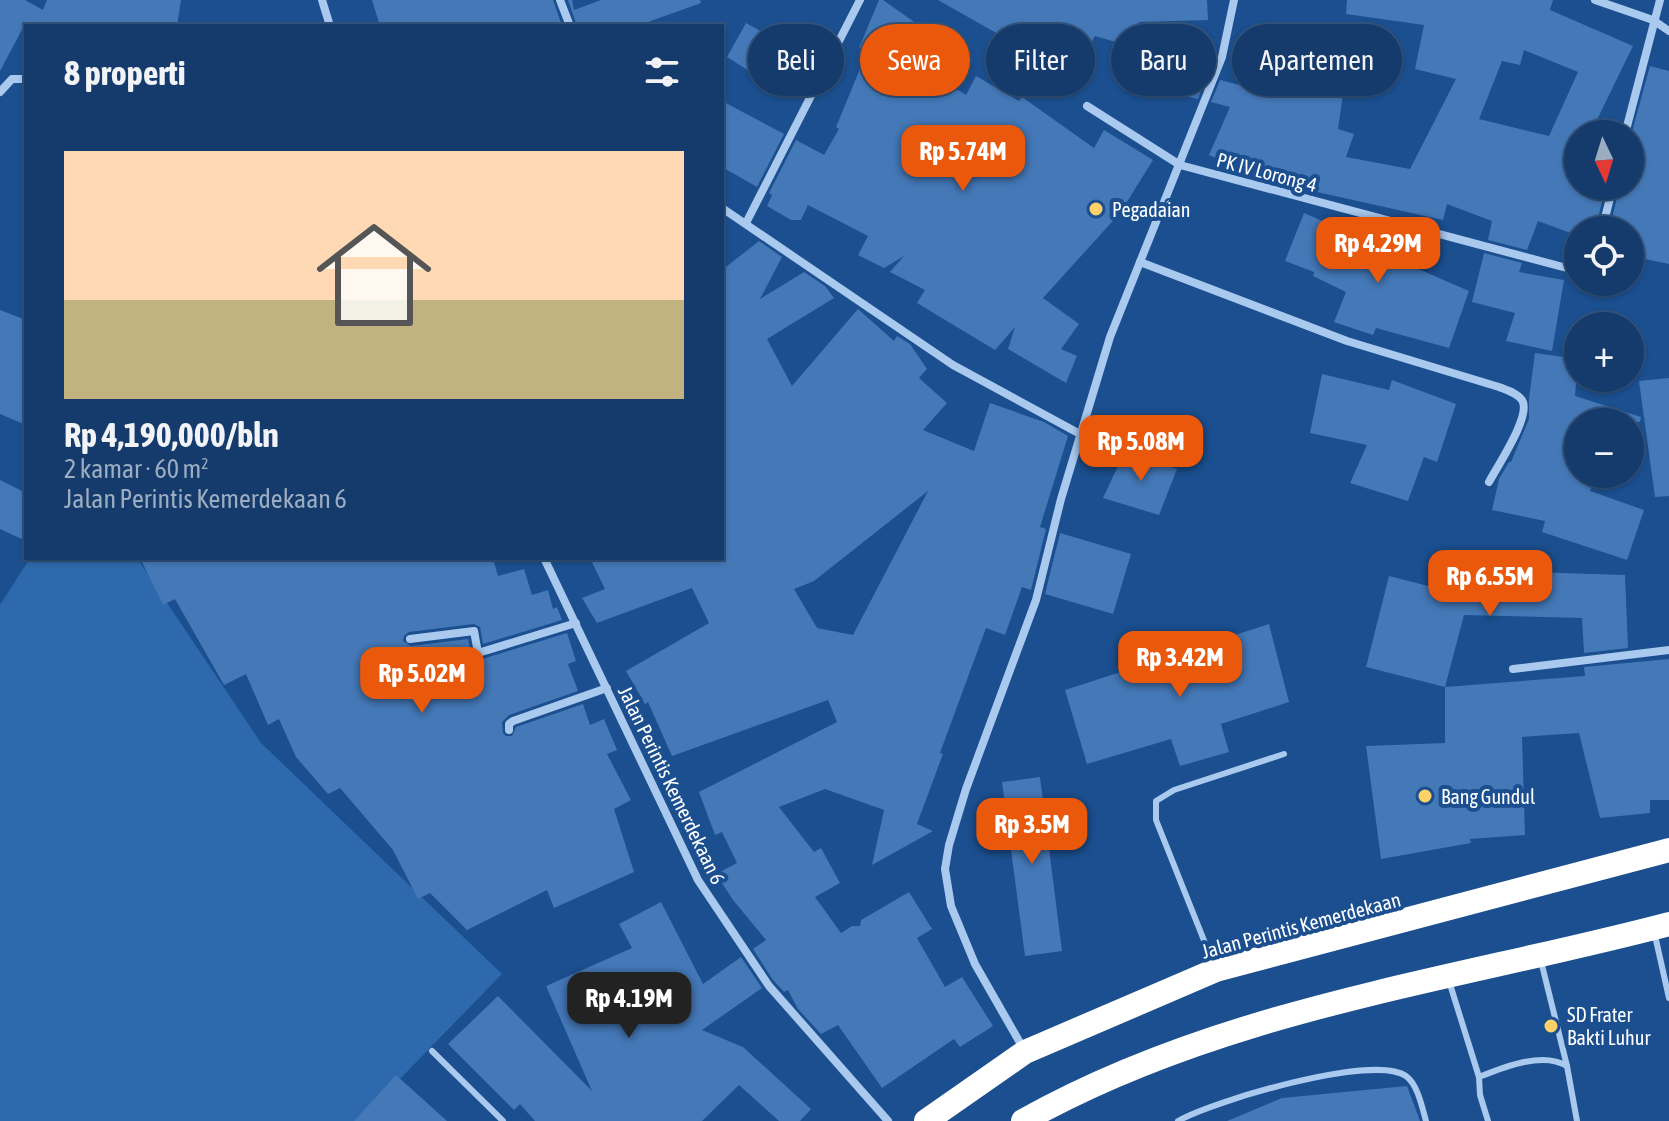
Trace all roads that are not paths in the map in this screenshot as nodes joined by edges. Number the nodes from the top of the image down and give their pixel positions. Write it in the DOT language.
graph roads {
  1 [pos="322,0"];
  2 [pos="560,0"];
  3 [pos="860,0"];
  4 [pos="1234,0"];
  5 [pos="1595,0"];
  6 [pos="1660,0"];
  7 [pos="1653,20"];
  8 [pos="329,24"];
  9 [pos="569,24"];
  10 [pos="1669,31"];
  11 [pos="22,78"];
  12 [pos="0,92"];
  13 [pos="1087,106"];
  14 [pos="1628,120"];
  15 [pos="1180,165"];
  16 [pos="724,209"];
  17 [pos="746,223"];
  18 [pos="1140,262"];
  19 [pos="1564,267"];
  20 [pos="1080,434"];
  21 [pos="1489,482"];
  22 [pos="545,560"];
  23 [pos="576,623"];
  24 [pos="410,639"];
  25 [pos="1669,650"];
  26 [pos="1513,669"];
  27 [pos="607,688"];
  28 [pos="509,730"];
  29 [pos="1284,754"];
  30 [pos="1669,850"];
  31 [pos="1661,926"];
  32 [pos="1539,954"];
  33 [pos="1216,970"];
  34 [pos="1447,974"];
  35 [pos="1669,998"];
  36 [pos="432,1051"];
  37 [pos="1025,1052"];
  38 [pos="1567,1066"];
  39 [pos="1479,1077"];
  40 [pos="503,1121"];
  41 [pos="888,1121"];
  42 [pos="926,1121"];
  43 [pos="1023,1121"];
  44 [pos="1178,1121"];
  45 [pos="1426,1121"];
  46 [pos="1488,1121"];
  47 [pos="1577,1121"];
  1 -- 8 [label="street"];
  2 -- 9 [label="street"];
  3 -- 17 [label="street"];
  4 -- 15 [label="street"];
  5 -- 7 [label="street"];
  6 -- 7 [label="street"];
  7 -- 10 [label="street"];
  7 -- 14 [label="street"];
  11 -- 12 [label="street"];
  13 -- 15 [label="street, PK IV Lorong 4"];
  15 -- 18 [label="street"];
  15 -- 19 [label="street, PK IV Lorong 4"];
  16 -- 17 [label="street"];
  17 -- 20 [label="street"];
  18 -- 20 [label="street"];
  18 -- 21 [label="street"];
  20 -- 37 [label="street"];
  22 -- 23 [label="street, Jalan Perintis Kemerdekaan 6"];
  23 -- 24 [label="street"];
  23 -- 27 [label="street, Jalan Perintis Kemerdekaan 6"];
  25 -- 26 [label="street"];
  27 -- 28 [label="street"];
  27 -- 41 [label="street, Jalan Perintis Kemerdekaan 6"];
  29 -- 33 [label="lane"];
  30 -- 33 [label="highway, Jalan Perintis Kemerdekaan"];
  31 -- 32 [label="highway"];
  31 -- 35 [label="lane"];
  32 -- 34 [label="highway"];
  32 -- 38 [label="lane"];
  33 -- 37 [label="highway, Jalan Perintis Kemerdekaan"];
  34 -- 39 [label="lane"];
  34 -- 43 [label="highway"];
  36 -- 40 [label="lane"];
  37 -- 42 [label="highway, Jalan Perintis Kemerdekaan"];
  38 -- 39 [label="lane"];
  38 -- 47 [label="lane"];
  39 -- 46 [label="lane"];
  44 -- 45 [label="lane"];
}
